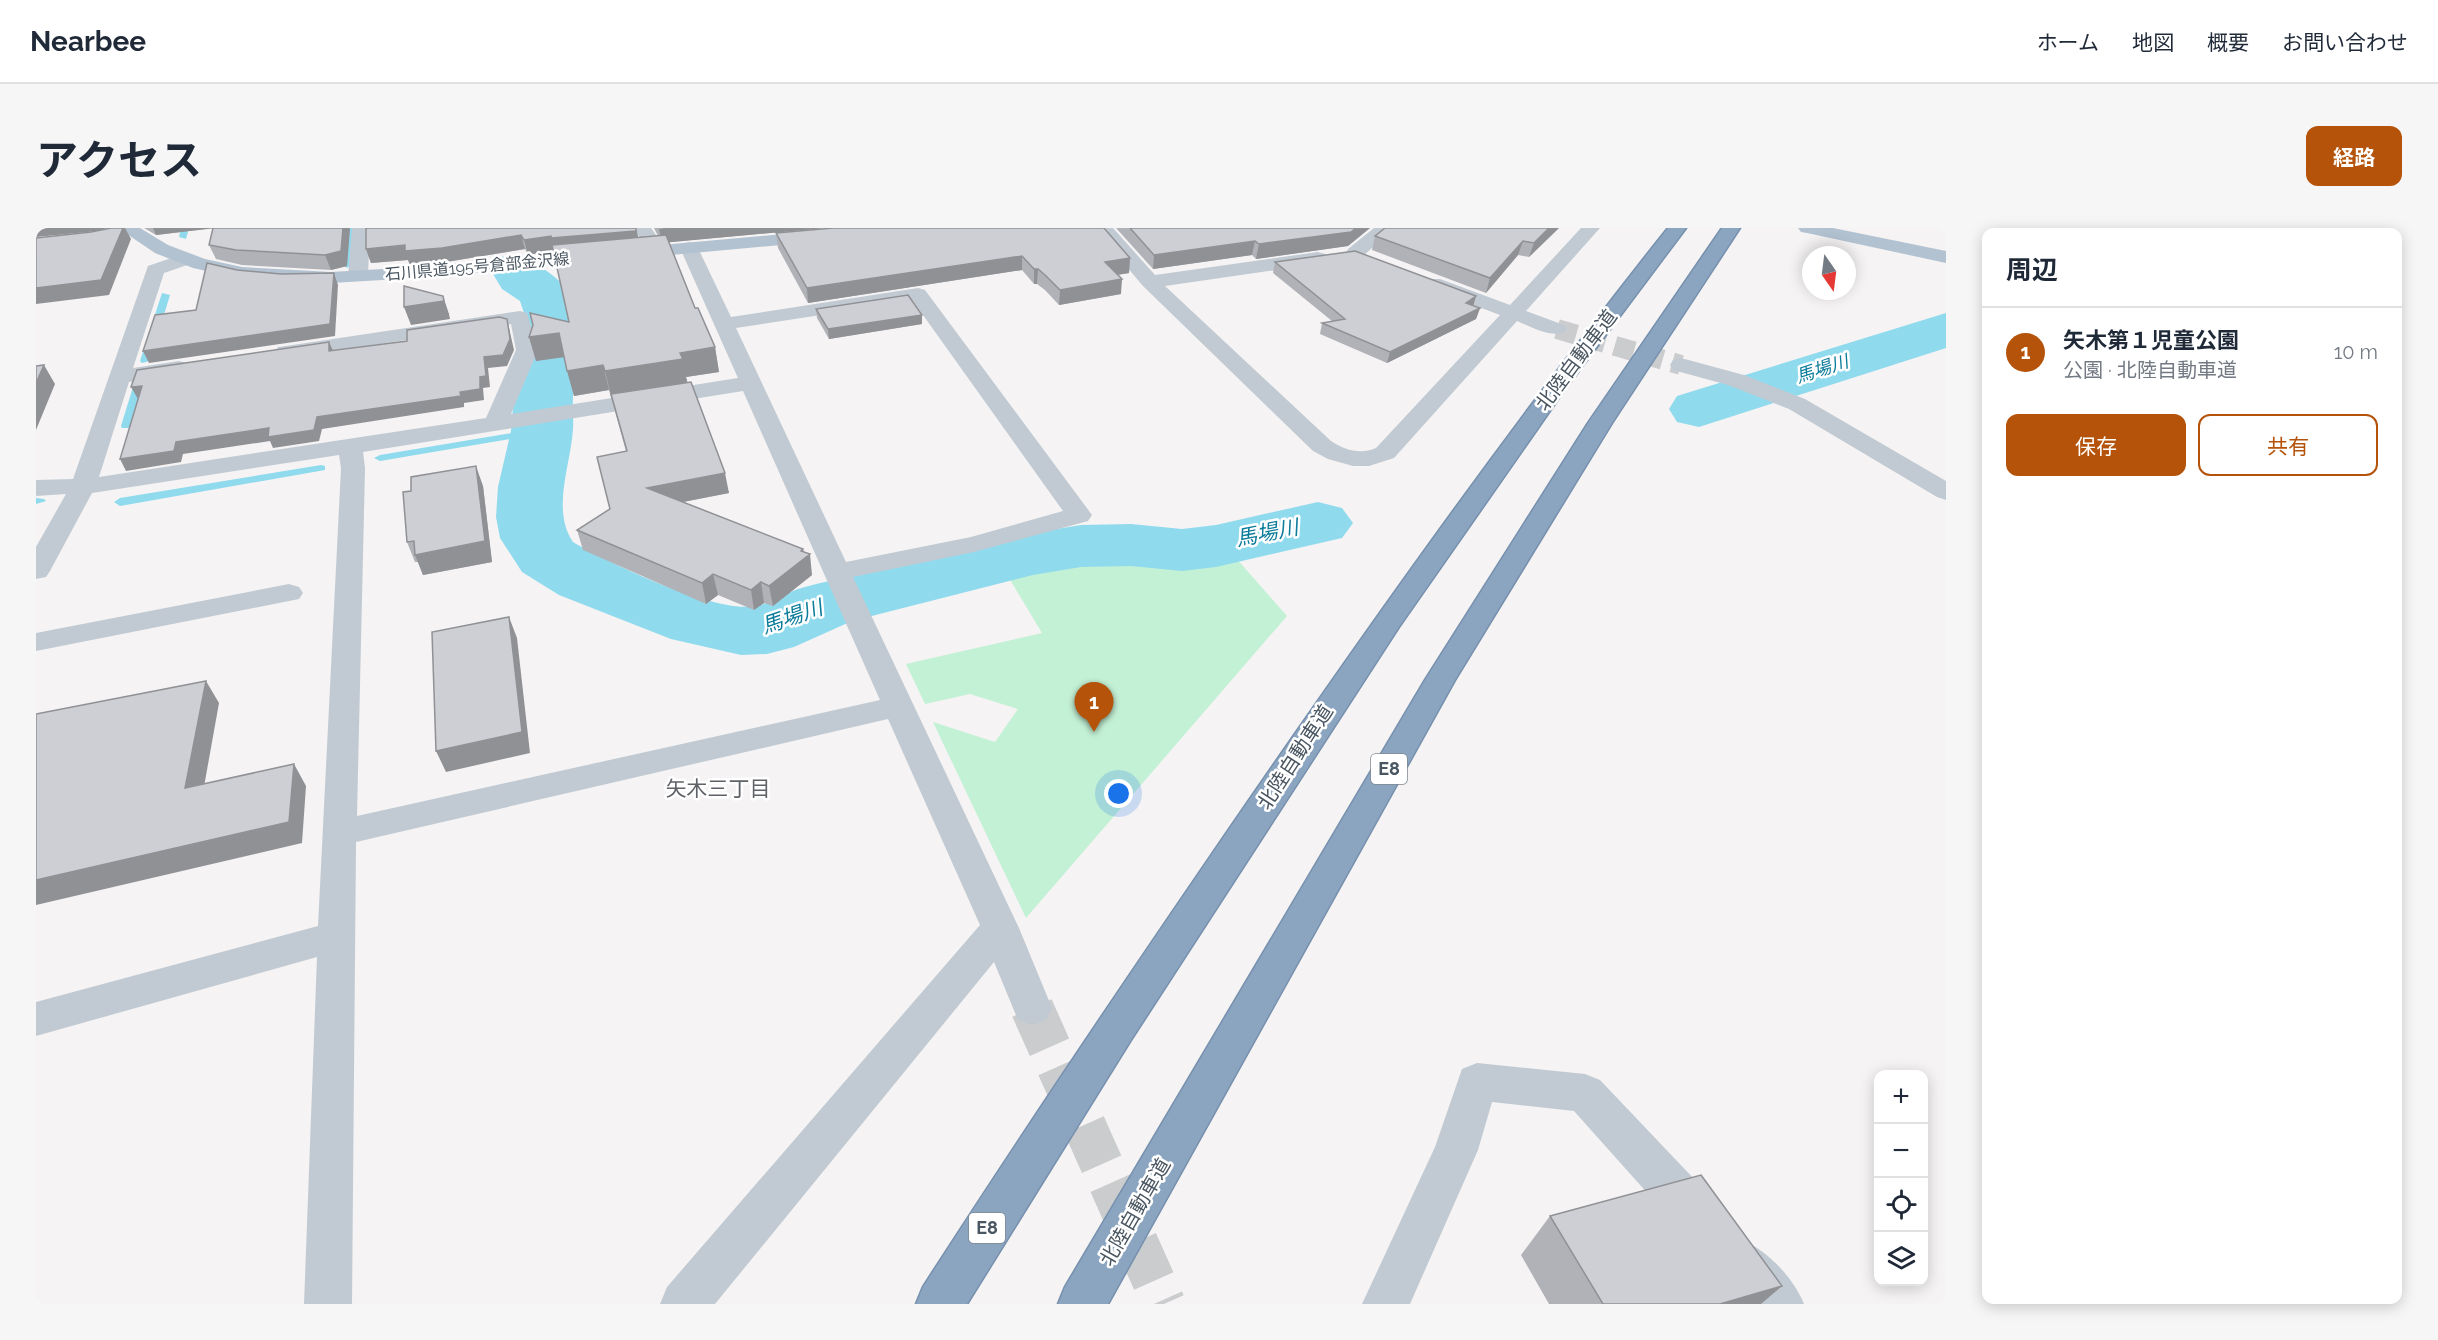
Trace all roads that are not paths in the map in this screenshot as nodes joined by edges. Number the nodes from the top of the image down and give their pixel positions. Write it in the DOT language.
graph roads {
  1 [pos="361,228"];
  2 [pos="642,228"];
  3 [pos="908,228"];
  4 [pos="1103,228"];
  5 [pos="1385,228"];
  6 [pos="1591,228"];
  7 [pos="1677,228"];
  8 [pos="1731,228"];
  9 [pos="1807,228"];
  10 [pos="128,229"];
  11 [pos="875,230"];
  12 [pos="108,235"];
  13 [pos="689,248"];
  14 [pos="651,251"];
  15 [pos="1355,253"];
  16 [pos="1946,256"];
  17 [pos="186,259"];
  18 [pos="1377,262"];
  19 [pos="1411,275"];
  20 [pos="358,276"];
  21 [pos="1150,282"];
  22 [pos="1511,313"];
  23 [pos="724,324"];
  24 [pos="1557,329"];
  25 [pos="262,355"];
  26 [pos="203,364"];
  27 [pos="1681,365"];
  28 [pos="121,376"];
  29 [pos="751,383"];
  30 [pos="495,424"];
  31 [pos="350,447"];
  32 [pos="83,486"];
  33 [pos="36,488"];
  34 [pos="1946,492"];
  35 [pos="36,571"];
  36 [pos="840,579"];
  37 [pos="290,593"];
  38 [pos="36,642"];
  39 [pos="898,706"];
  40 [pos="339,833"];
  41 [pos="1000,928"];
  42 [pos="337,936"];
  43 [pos="1032,1008"];
  44 [pos="36,1019"];
  45 [pos="1034,1153"];
  46 [pos="328,1304"];
  47 [pos="684,1304"];
  48 [pos="923,1304"];
  49 [pos="940,1304"];
  50 [pos="1082,1304"];
  51 [pos="1386,1304"];
  52 [pos="1780,1304"];
  1 -- 20 [label="street"];
  2 -- 14 [label="street"];
  3 -- 11 [label="main road, 石川県道195号倉部金沢線"];
  4 -- 21 [label="street"];
  5 -- 15 [label="street"];
  6 -- 22 [label="street"];
  7 -- 45 [label="highway, 北陸自動車道 / E8"];
  8 -- 50 [label="highway, 北陸自動車道 / E8"];
  9 -- 16 [label="main road"];
  10 -- 12 [label="street"];
  10 -- 17 [label="main road, 石川県道195号倉部金沢線"];
  11 -- 13 [label="main road, 石川県道195号倉部金沢線"];
  13 -- 14 [label="main road, 石川県道195号倉部金沢線"];
  13 -- 23 [label="street"];
  14 -- 20 [label="main road, 石川県道195号倉部金沢線"];
  15 -- 18 [label="street"];
  15 -- 21 [label="street"];
  17 -- 20 [label="main road, 石川県道195号倉部金沢線"];
  17 -- 28 [label="street"];
  19 -- 22 [label="street"];
  21 -- 22 [label="street"];
  22 -- 24 [label="street"];
  23 -- 29 [label="street"];
  23 -- 36 [label="street"];
  25 -- 30 [label="street"];
  26 -- 28 [label="street"];
  27 -- 34 [label="street"];
  28 -- 32 [label="street"];
  29 -- 30 [label="street"];
  29 -- 36 [label="street"];
  30 -- 31 [label="street"];
  31 -- 32 [label="street"];
  31 -- 40 [label="street"];
  32 -- 33 [label="street"];
  32 -- 35 [label="street"];
  36 -- 39 [label="street"];
  37 -- 38 [label="street"];
  39 -- 40 [label="street"];
  39 -- 41 [label="street"];
  40 -- 42 [label="street"];
  41 -- 43 [label="street"];
  41 -- 47 [label="street"];
  42 -- 44 [label="street"];
  42 -- 46 [label="street"];
  45 -- 48 [label="highway"];
  45 -- 49 [label="highway, 北陸自動車道 / E8"];
  51 -- 52 [label="street"];
}
